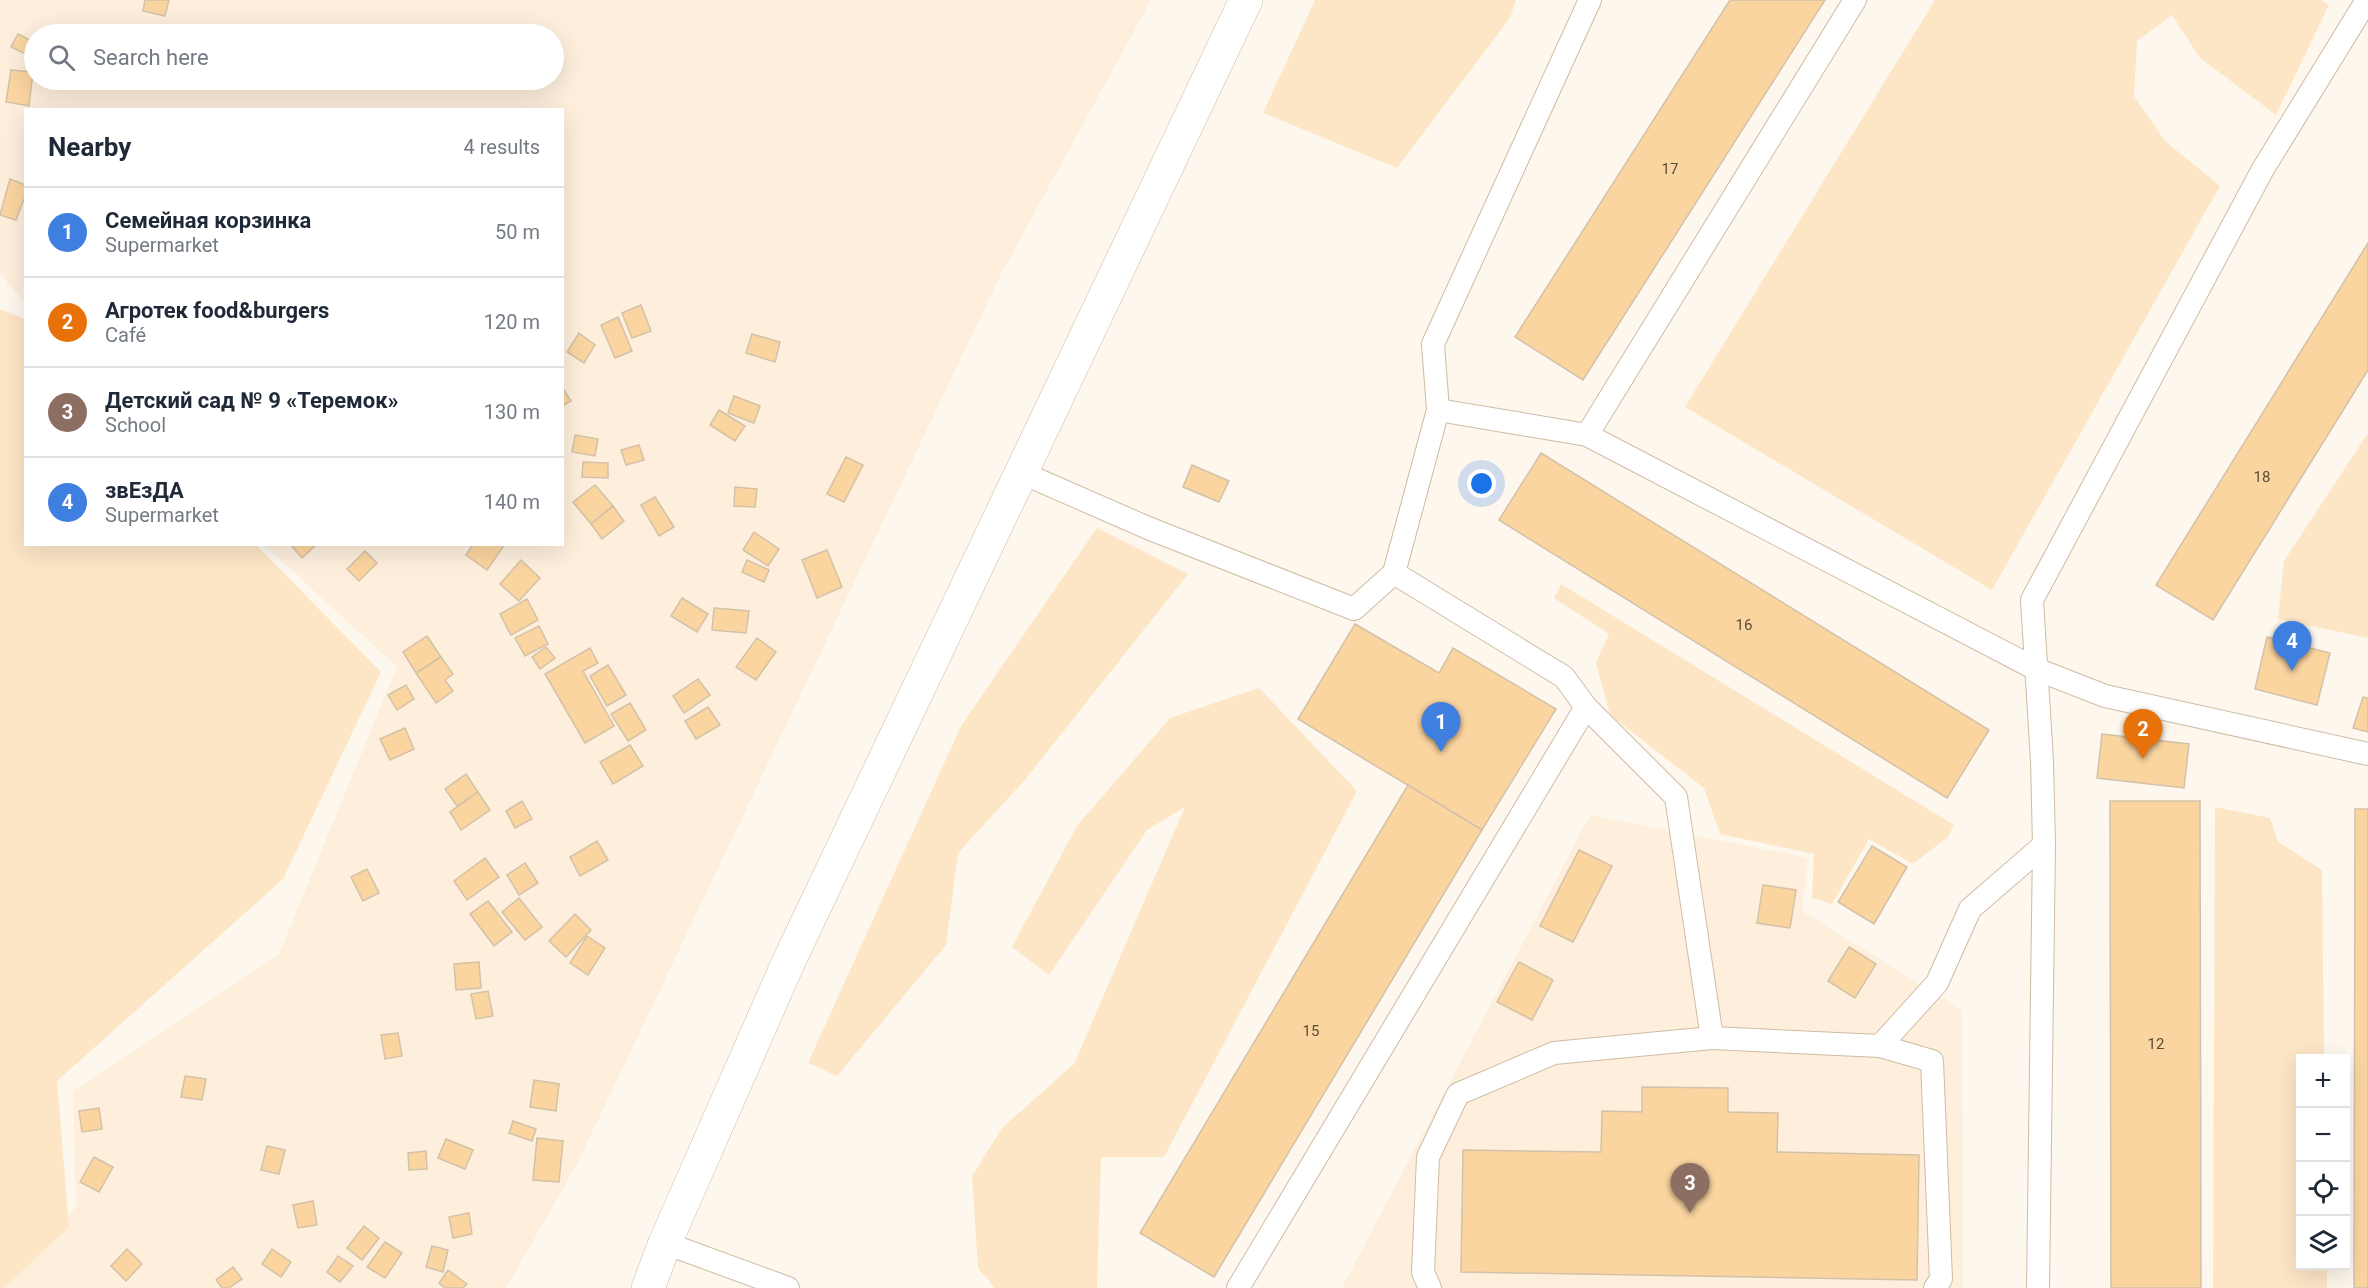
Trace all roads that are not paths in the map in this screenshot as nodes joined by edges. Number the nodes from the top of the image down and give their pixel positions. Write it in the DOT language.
graph roads {
  1 [pos="1246,0"];
  2 [pos="1590,0"];
  3 [pos="1855,0"];
  4 [pos="2367,0"];
  5 [pos="1438,410"];
  6 [pos="1587,435"];
  7 [pos="1020,472"];
  8 [pos="1394,573"];
  9 [pos="2036,669"];
  10 [pos="1586,707"];
  11 [pos="2368,754"];
  12 [pos="2044,845"];
  13 [pos="1712,1038"];
  14 [pos="1880,1046"];
  15 [pos="665,1243"];
  16 [pos="648,1288"];
  17 [pos="788,1288"];
  18 [pos="1238,1288"];
  19 [pos="1430,1288"];
  20 [pos="1935,1288"];
  21 [pos="2038,1288"];
  1 -- 7 [label="street"];
  2 -- 5 [label="lane"];
  3 -- 6 [label="lane"];
  4 -- 9 [label="lane"];
  5 -- 6 [label="lane"];
  5 -- 8 [label="lane"];
  6 -- 9 [label="lane"];
  7 -- 8 [label="lane"];
  7 -- 15 [label="street"];
  8 -- 10 [label="lane"];
  9 -- 11 [label="lane"];
  9 -- 12 [label="lane"];
  10 -- 13 [label="lane"];
  10 -- 18 [label="lane"];
  12 -- 14 [label="lane"];
  12 -- 21 [label="lane"];
  13 -- 14 [label="lane"];
  13 -- 19 [label="lane"];
  14 -- 20 [label="lane"];
  15 -- 16 [label="street"];
  15 -- 17 [label="lane"];
}
